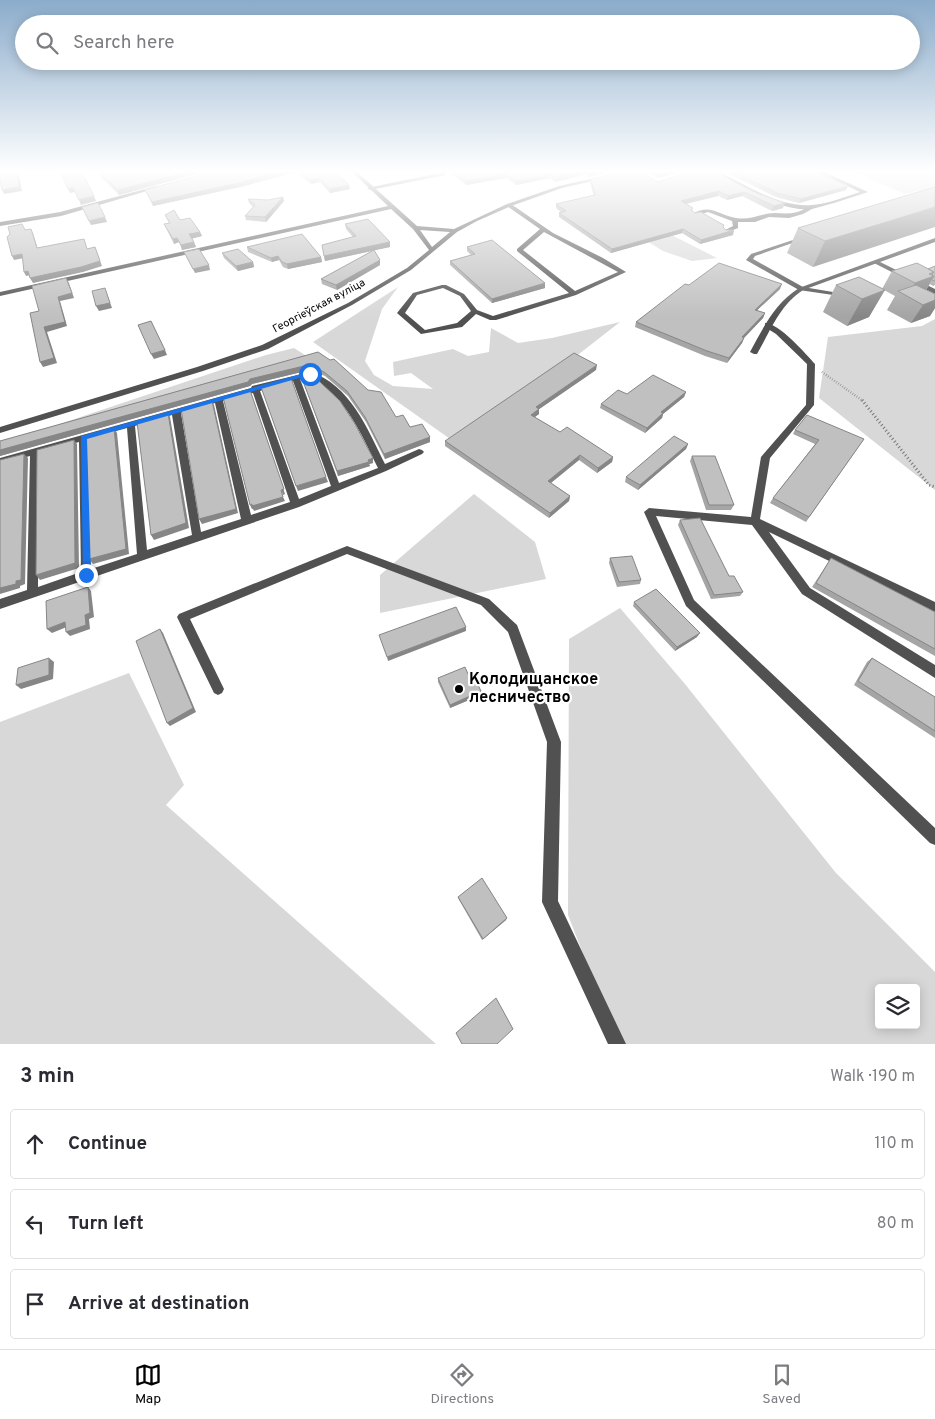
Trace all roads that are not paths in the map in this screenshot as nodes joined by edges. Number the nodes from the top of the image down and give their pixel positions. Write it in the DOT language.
graph roads {
  1 [pos="26,220"];
  2 [pos="334,220"];
  3 [pos="406,220"];
  4 [pos="478,220"];
  5 [pos="531,220"];
  6 [pos="735,220"];
  7 [pos="757,220"];
  8 [pos="0,224"];
  9 [pos="415,228"];
  10 [pos="544,228"];
  11 [pos="454,231"];
  12 [pos="726,231"];
  13 [pos="809,236"];
  14 [pos="935,240"];
  15 [pos="432,250"];
  16 [pos="876,262"];
  17 [pos="800,289"];
  18 [pos="935,292"];
  19 [pos="0,294"];
  20 [pos="574,294"];
  21 [pos="850,298"];
  22 [pos="475,311"];
  23 [pos="768,325"];
  24 [pos="754,352"];
  25 [pos="295,377"];
  26 [pos="256,388"];
  27 [pos="218,399"];
  28 [pos="176,411"];
  29 [pos="132,424"];
  30 [pos="0,430"];
  31 [pos="83,438"];
  32 [pos="35,451"];
  33 [pos="419,452"];
  34 [pos="0,461"];
  35 [pos="383,469"];
  36 [pos="336,488"];
  37 [pos="296,504"];
  38 [pos="248,521"];
  39 [pos="755,521"];
  40 [pos="197,538"];
  41 [pos="142,554"];
  42 [pos="86,575"];
  43 [pos="32,593"];
  44 [pos="0,604"];
  45 [pos="935,608"];
  46 [pos="935,672"];
  47 [pos="218,690"];
  48 [pos="935,838"];
  49 [pos="617,1044"];
  1 -- 8 [label="street"];
  2 -- 19 [label="street"];
  3 -- 9 [label="street"];
  4 -- 11 [label="street, Георгіеўская вуліца"];
  5 -- 10 [label="street"];
  6 -- 7 [label="street"];
  6 -- 12 [label="street"];
  9 -- 11 [label="street"];
  9 -- 15 [label="street"];
  10 -- 20 [label="street"];
  10 -- 20 [label="street"];
  11 -- 15 [label="street, Георгіеўская вуліца"];
  13 -- 17 [label="street"];
  14 -- 16 [label="street"];
  15 -- 30 [label="street, Георгіеўская вуліца"];
  16 -- 17 [label="street"];
  16 -- 18 [label="street"];
  17 -- 21 [label="street"];
  17 -- 23 [label="street"];
  20 -- 22 [label="street"];
  22 -- 22 [label="street"];
  23 -- 24 [label="street"];
  23 -- 39 [label="street"];
  25 -- 26 [label="street"];
  25 -- 35 [label="street"];
  25 -- 36 [label="street"];
  26 -- 27 [label="street"];
  26 -- 37 [label="street"];
  27 -- 28 [label="street"];
  27 -- 38 [label="street"];
  28 -- 29 [label="street"];
  28 -- 40 [label="street"];
  29 -- 31 [label="street"];
  29 -- 41 [label="street"];
  31 -- 32 [label="street"];
  31 -- 42 [label="street"];
  32 -- 34 [label="street"];
  32 -- 43 [label="street"];
  33 -- 35 [label="street"];
  35 -- 36 [label="street"];
  36 -- 37 [label="street"];
  37 -- 38 [label="street"];
  38 -- 40 [label="street"];
  39 -- 45 [label="street"];
  39 -- 46 [label="street"];
  39 -- 48 [label="street"];
  40 -- 41 [label="street"];
  41 -- 42 [label="street"];
  42 -- 43 [label="street"];
  43 -- 44 [label="street"];
  47 -- 49 [label="street"];
}
